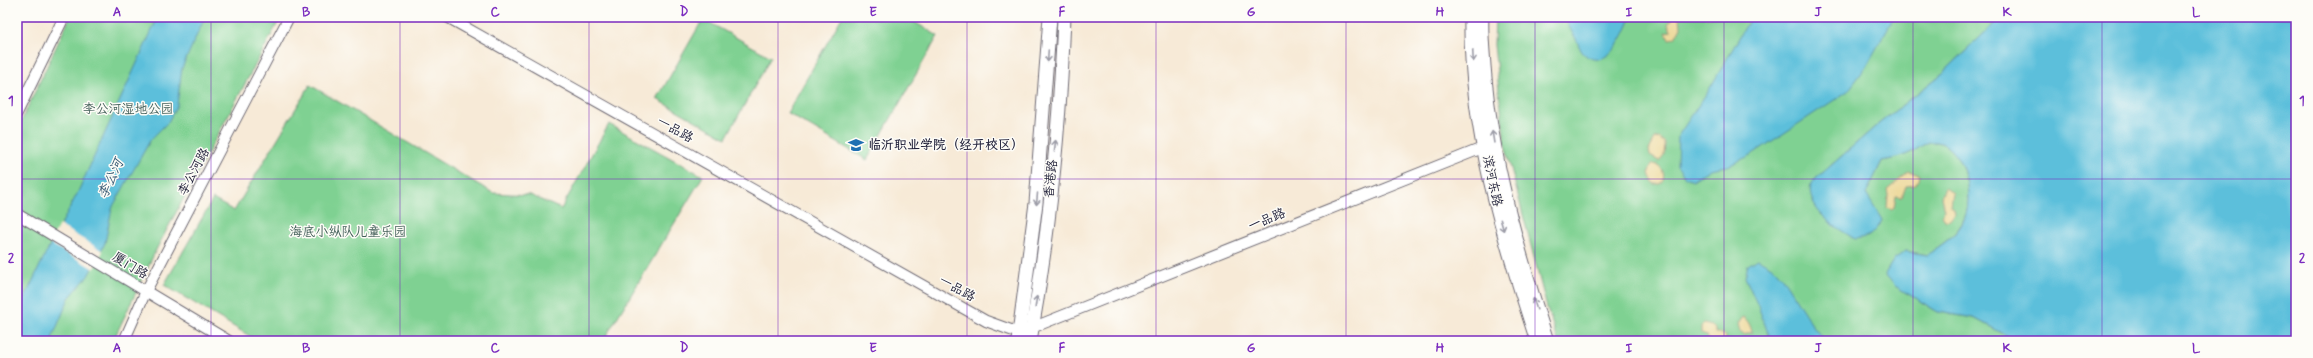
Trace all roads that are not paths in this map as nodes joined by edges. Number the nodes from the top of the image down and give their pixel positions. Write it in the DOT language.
graph roads {
  1 [pos="64,17"];
  2 [pos="289,17"];
  3 [pos="447,17"];
  4 [pos="1050,17"];
  5 [pos="1064,17"];
  6 [pos="1471,17"];
  7 [pos="1482,17"];
  8 [pos="17,113"];
  9 [pos="1485,147"];
  10 [pos="17,214"];
  11 [pos="146,291"];
  12 [pos="1031,335"];
  13 [pos="1019,337"];
  14 [pos="124,341"];
  15 [pos="229,341"];
  16 [pos="1537,341"];
  17 [pos="1547,341"];
  1 -- 8 [label="street"];
  2 -- 11 [label="street, 李公河路"];
  3 -- 13 [label="street, 一品路"];
  4 -- 13 [label="main road, 香港路, one-way"];
  12 -- 5 [label="main road, 香港路, one-way"];
  6 -- 9 [label="main road, 滨河东路, one-way"];
  17 -- 7 [label="main road, 滨河东路, one-way"];
  9 -- 12 [label="street, 一品路"];
  9 -- 16 [label="main road, 滨河东路, one-way"];
  10 -- 11 [label="street, 厦门路"];
  11 -- 14 [label="street, 李公河路"];
  11 -- 15 [label="street, 厦门路"];
  12 -- 13 [label="street, 一品路"];
}
